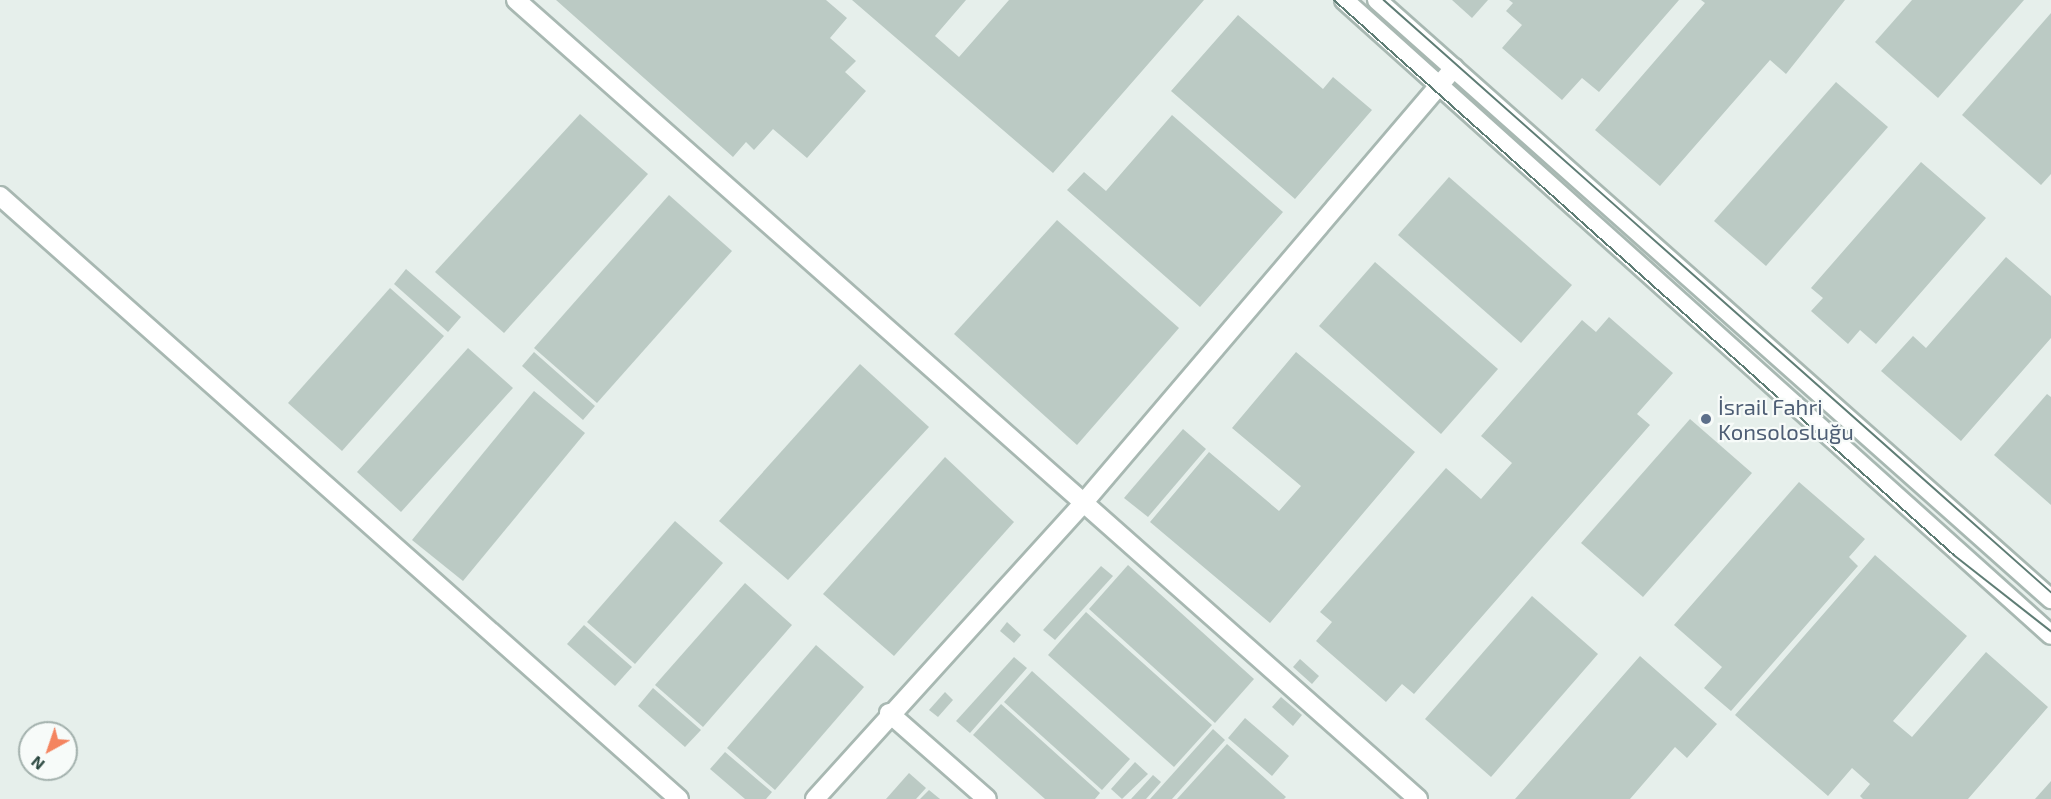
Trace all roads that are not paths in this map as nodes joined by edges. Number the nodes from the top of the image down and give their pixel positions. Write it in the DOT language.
graph roads {
  1 [pos="516,0"];
  2 [pos="1344,0"];
  3 [pos="1377,0"];
  4 [pos="1454,68"];
  5 [pos="1440,85"];
  6 [pos="0,196"];
  7 [pos="1085,501"];
  8 [pos="2051,599"];
  9 [pos="2051,635"];
  10 [pos="889,713"];
  11 [pos="679,799"];
  12 [pos="815,799"];
  13 [pos="987,799"];
  14 [pos="1418,799"];
  1 -- 7 [label="street"];
  2 -- 5 [label="street"];
  3 -- 4 [label="street"];
  4 -- 5 [label="street"];
  4 -- 8 [label="street"];
  5 -- 7 [label="street"];
  5 -- 9 [label="street"];
  6 -- 11 [label="street"];
  7 -- 10 [label="street"];
  7 -- 14 [label="street"];
  10 -- 12 [label="street"];
  10 -- 13 [label="street"];
}
